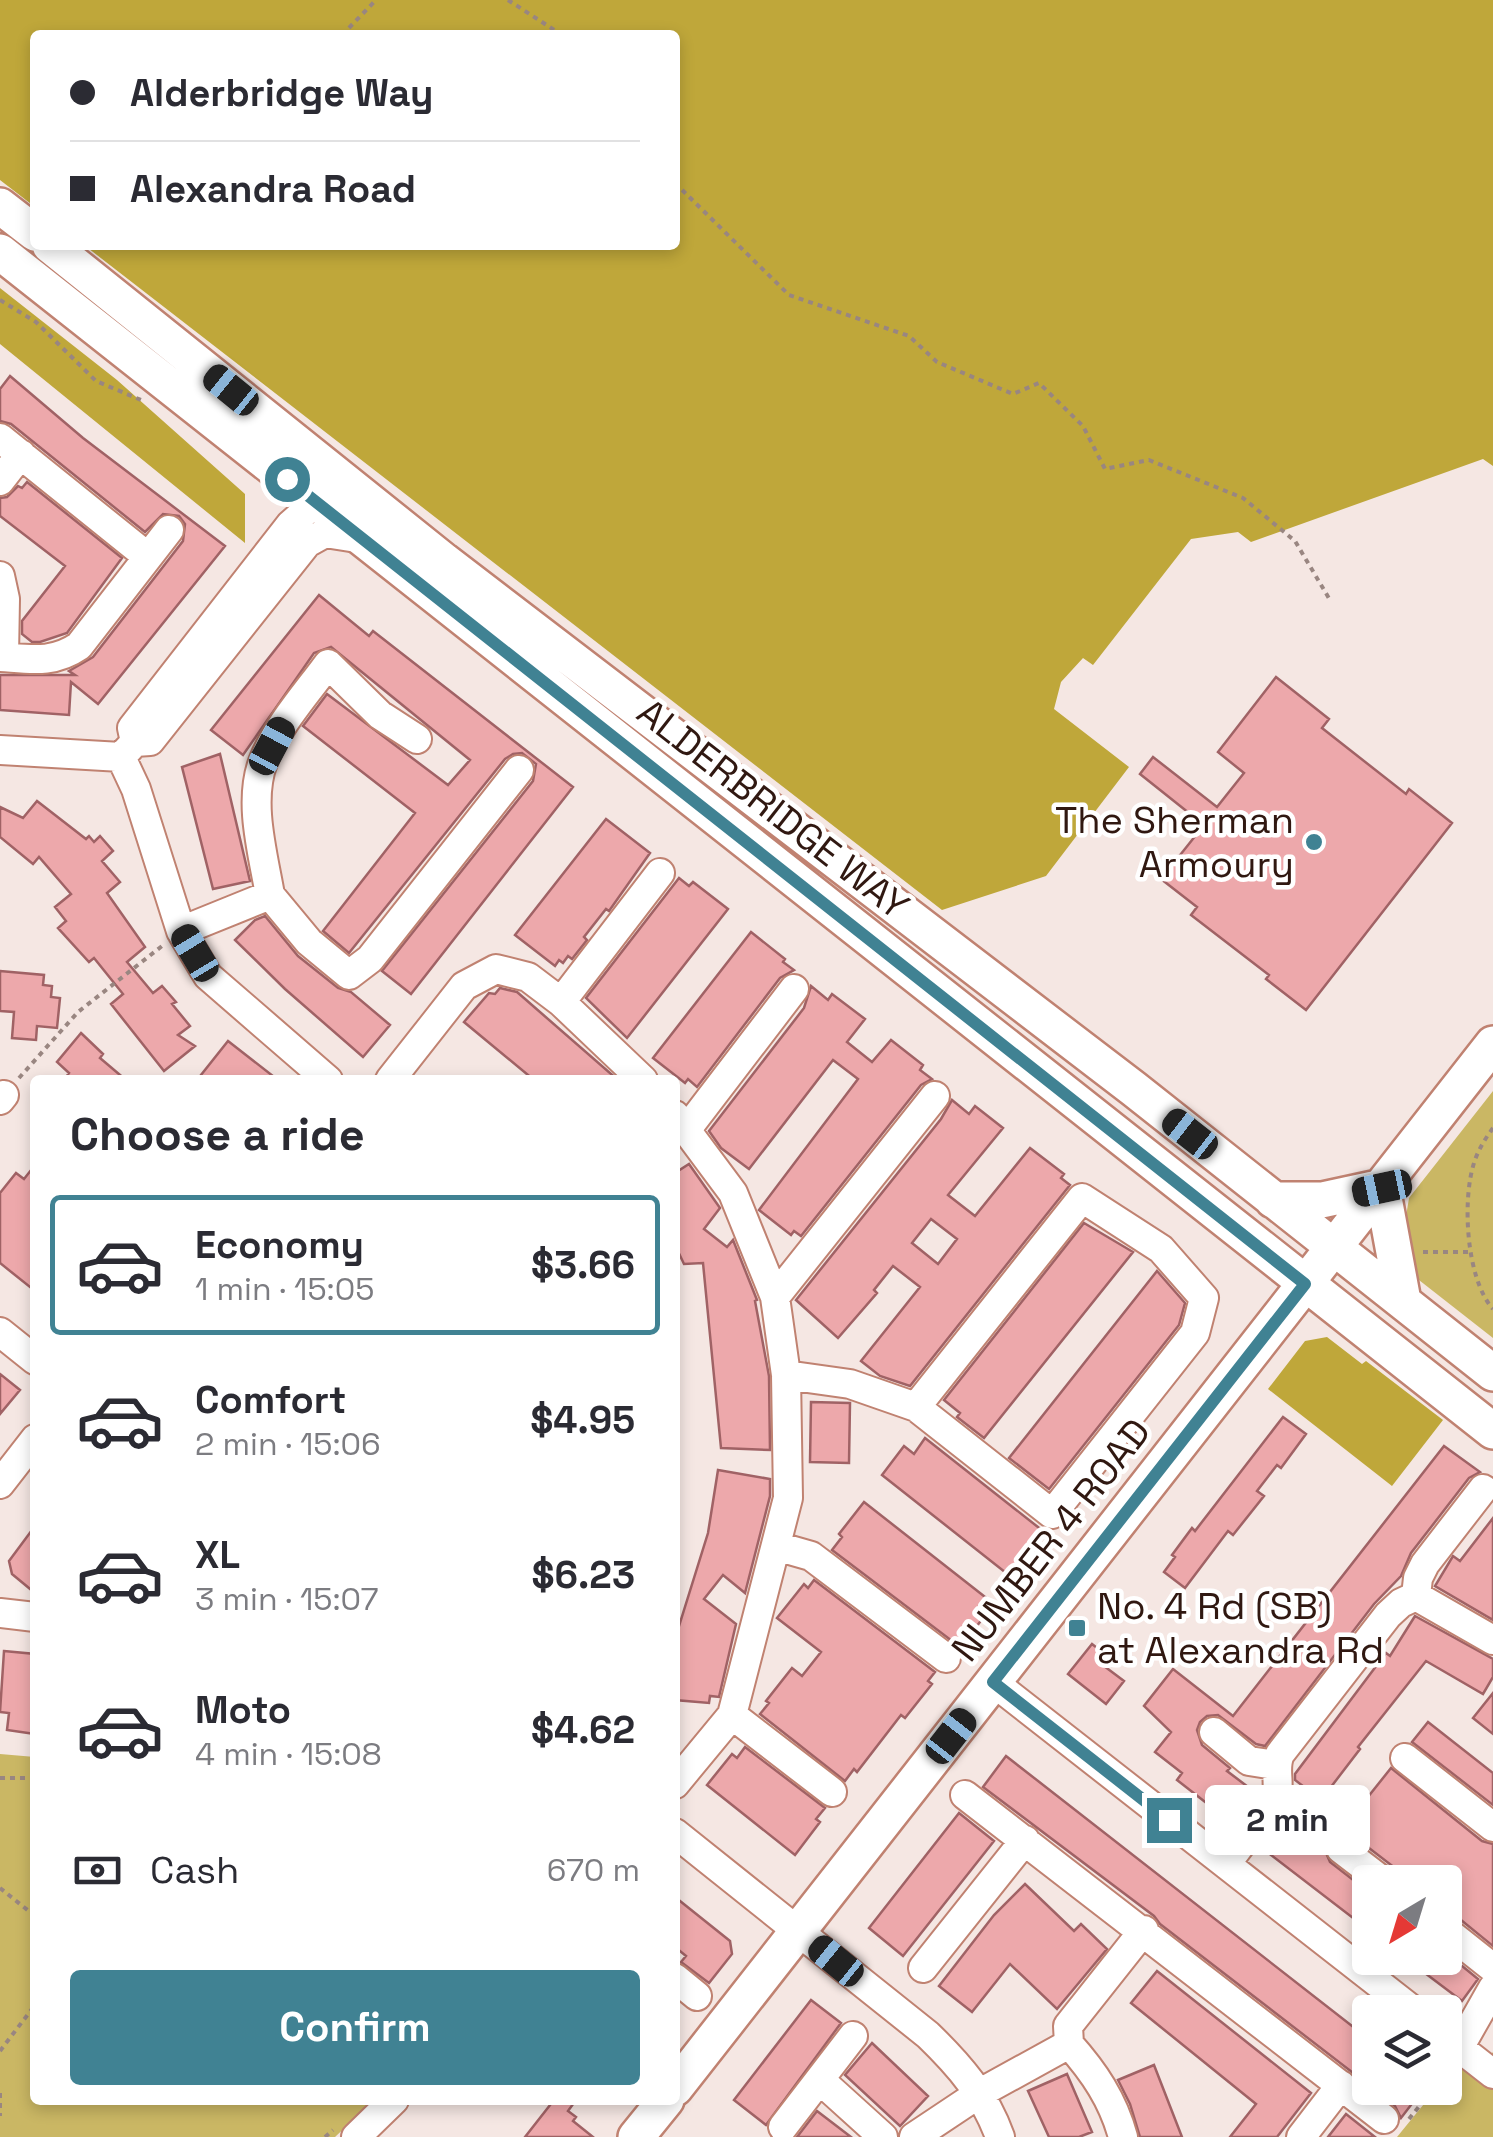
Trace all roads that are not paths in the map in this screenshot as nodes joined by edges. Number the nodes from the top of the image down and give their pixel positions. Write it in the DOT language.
graph roads {
  1 [pos="0,206"];
  2 [pos="30,230"];
  3 [pos="56,250"];
  4 [pos="0,252"];
  5 [pos="10,446"];
  6 [pos="0,482"];
  7 [pos="316,502"];
  8 [pos="169,530"];
  9 [pos="364,540"];
  10 [pos="148,557"];
  11 [pos="0,576"];
  12 [pos="2,657"];
  13 [pos="660,729"];
  14 [pos="416,739"];
  15 [pos="128,749"];
  16 [pos="0,750"];
  17 [pos="519,770"];
  18 [pos="660,873"];
  19 [pos="270,894"];
  20 [pos="182,931"];
  21 [pos="794,989"];
  22 [pos="560,1002"];
  23 [pos="1493,1044"];
  24 [pos="317,1075"];
  25 [pos="394,1075"];
  26 [pos="638,1075"];
  27 [pos="934,1096"];
  28 [pos="681,1122"];
  29 [pos="1382,1188"];
  30 [pos="1274,1200"];
  31 [pos="1334,1247"];
  32 [pos="1305,1284"];
  33 [pos="775,1297"];
  34 [pos="1403,1301"];
  35 [pos="0,1332"];
  36 [pos="30,1356"];
  37 [pos="1493,1373"];
  38 [pos="786,1375"];
  39 [pos="916,1407"];
  40 [pos="1493,1432"];
  41 [pos="30,1445"];
  42 [pos="0,1484"];
  43 [pos="1483,1490"];
  44 [pos="776,1546"];
  45 [pos="1416,1596"];
  46 [pos="0,1613"];
  47 [pos="30,1616"];
  48 [pos="1493,1640"];
  49 [pos="946,1658"];
  50 [pos="993,1682"];
  51 [pos="732,1715"];
  52 [pos="1214,1732"];
  53 [pos="1405,1758"];
  54 [pos="1275,1765"];
  55 [pos="680,1778"];
  56 [pos="832,1792"];
  57 [pos="966,1794"];
  58 [pos="1493,1827"];
  59 [pos="680,1837"];
  60 [pos="1025,1840"];
  61 [pos="1341,1849"];
  62 [pos="1226,1864"];
  63 [pos="1362,1865"];
  64 [pos="1144,1930"];
  65 [pos="799,1931"];
  66 [pos="1462,1943"];
  67 [pos="924,1968"];
  68 [pos="1493,1968"];
  69 [pos="1493,1988"];
  70 [pos="1392,1995"];
  71 [pos="1462,2029"];
  72 [pos="852,2036"];
  73 [pos="1069,2044"];
  74 [pos="1462,2050"];
  75 [pos="1493,2074"];
  76 [pos="820,2080"];
  77 [pos="680,2082"];
  78 [pos="1341,2085"];
  79 [pos="980,2093"];
  80 [pos="389,2105"];
  81 [pos="662,2105"];
  82 [pos="1394,2122"];
  83 [pos="783,2126"];
  84 [pos="356,2137"];
  85 [pos="636,2137"];
  86 [pos="882,2137"];
  87 [pos="914,2137"];
  88 [pos="1000,2137"];
  89 [pos="1122,2137"];
  90 [pos="1301,2137"];
  1 -- 2 [label="main road"];
  3 -- 13 [label="main road, ALDERBRIDGE WAY"];
  4 -- 7 [label="main road, ALDERBRIDGE WAY"];
  5 -- 6 [label="street"];
  5 -- 10 [label="street"];
  7 -- 9 [label="main road, ALDERBRIDGE WAY"];
  7 -- 13 [label="main road"];
  7 -- 15 [label="street"];
  8 -- 10 [label="street"];
  9 -- 15 [label="street"];
  9 -- 32 [label="main road, ALDERBRIDGE WAY"];
  10 -- 12 [label="street"];
  11 -- 12 [label="street"];
  13 -- 30 [label="main road, ALDERBRIDGE WAY"];
  14 -- 19 [label="street"];
  15 -- 16 [label="street"];
  15 -- 20 [label="street"];
  17 -- 19 [label="street"];
  18 -- 22 [label="street"];
  19 -- 20 [label="street"];
  20 -- 24 [label="street"];
  21 -- 28 [label="street"];
  22 -- 25 [label="street"];
  22 -- 26 [label="street"];
  23 -- 29 [label="main road, NUMBER 4 ROAD"];
  27 -- 33 [label="street"];
  28 -- 33 [label="street"];
  29 -- 30 [label="main road"];
  29 -- 31 [label="main road, NUMBER 4 ROAD"];
  29 -- 34 [label="main road"];
  30 -- 31 [label="main road, ALDERBRIDGE WAY"];
  31 -- 32 [label="main road, NUMBER 4 ROAD"];
  31 -- 34 [label="main road, ALDERBRIDGE WAY"];
  32 -- 40 [label="main road, ALDERBRIDGE WAY"];
  32 -- 50 [label="main road, NUMBER 4 ROAD"];
  33 -- 38 [label="street"];
  34 -- 37 [label="main road, ALDERBRIDGE WAY"];
  35 -- 36 [label="street"];
  38 -- 39 [label="street"];
  38 -- 44 [label="street"];
  39 -- 39 [label="street"];
  41 -- 42 [label="street"];
  43 -- 45 [label="street"];
  44 -- 49 [label="street"];
  44 -- 51 [label="street"];
  45 -- 48 [label="street"];
  45 -- 54 [label="street"];
  46 -- 47 [label="street"];
  50 -- 62 [label="street"];
  50 -- 65 [label="main road, NUMBER 4 ROAD"];
  51 -- 55 [label="street"];
  51 -- 56 [label="street"];
  52 -- 54 [label="street"];
  53 -- 58 [label="street"];
  54 -- 62 [label="street"];
  57 -- 60 [label="street"];
  59 -- 65 [label="street"];
  60 -- 64 [label="street"];
  60 -- 67 [label="street"];
  61 -- 63 [label="street"];
  62 -- 70 [label="street"];
  64 -- 73 [label="street"];
  64 -- 78 [label="street"];
  65 -- 77 [label="main road, NUMBER 4 ROAD"];
  65 -- 79 [label="street"];
  66 -- 68 [label="street"];
  69 -- 71 [label="street"];
  72 -- 76 [label="street"];
  73 -- 79 [label="street"];
  73 -- 89 [label="street"];
  74 -- 75 [label="street"];
  76 -- 83 [label="street"];
  76 -- 86 [label="street"];
  78 -- 82 [label="street"];
  78 -- 90 [label="street"];
  79 -- 87 [label="street"];
  79 -- 88 [label="street"];
  80 -- 84 [label="street"];
  81 -- 85 [label="main road"];
}
